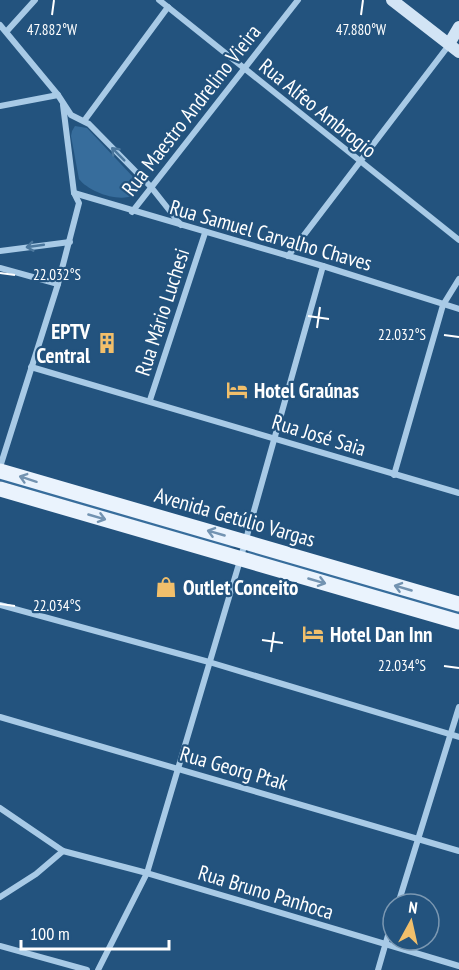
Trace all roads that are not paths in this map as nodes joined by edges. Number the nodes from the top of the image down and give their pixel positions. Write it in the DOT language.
graph roads {
  1 [pos="35,0"];
  2 [pos="159,0"];
  3 [pos="298,0"];
  4 [pos="392,0"];
  5 [pos="168,8"];
  6 [pos="0,25"];
  7 [pos="459,27"];
  8 [pos="7,31"];
  9 [pos="454,48"];
  10 [pos="243,69"];
  11 [pos="58,95"];
  12 [pos="63,105"];
  13 [pos="0,106"];
  14 [pos="84,122"];
  15 [pos="358,161"];
  16 [pos="151,187"];
  17 [pos="74,193"];
  18 [pos="132,212"];
  19 [pos="182,226"];
  20 [pos="205,233"];
  21 [pos="459,240"];
  22 [pos="70,242"];
  23 [pos="0,251"];
  24 [pos="288,256"];
  25 [pos="323,266"];
  26 [pos="0,268"];
  27 [pos="459,279"];
  28 [pos="57,284"];
  29 [pos="443,305"];
  30 [pos="459,309"];
  31 [pos="31,367"];
  32 [pos="150,400"];
  33 [pos="274,440"];
  34 [pos="0,469"];
  35 [pos="394,475"];
  36 [pos="0,489"];
  37 [pos="459,493"];
  38 [pos="245,542"];
  39 [pos="241,558"];
  40 [pos="459,604"];
  41 [pos="0,605"];
  42 [pos="459,621"];
  43 [pos="209,662"];
  44 [pos="459,707"];
  45 [pos="0,717"];
  46 [pos="451,734"];
  47 [pos="459,736"];
  48 [pos="177,769"];
  49 [pos="0,808"];
  50 [pos="418,839"];
  51 [pos="63,851"];
  52 [pos="459,851"];
  53 [pos="147,873"];
  54 [pos="402,892"];
  55 [pos="0,897"];
  56 [pos="381,943"];
  57 [pos="0,946"];
  58 [pos="383,952"];
  59 [pos="412,952"];
  60 [pos="459,966"];
  61 [pos="87,970"];
  62 [pos="98,970"];
  63 [pos="378,970"];
  1 -- 8 [label="street"];
  2 -- 5 [label="street, Rua Alfeo Ambrogio"];
  3 -- 10 [label="street, Rua Maestro Andrelino Vieira"];
  4 -- 9 [label="main road"];
  5 -- 10 [label="street, Rua Alfeo Ambrogio"];
  5 -- 14 [label="street"];
  6 -- 8 [label="street"];
  7 -- 9 [label="main road"];
  8 -- 11 [label="street"];
  9 -- 15 [label="street"];
  10 -- 15 [label="street, Rua Alfeo Ambrogio"];
  10 -- 16 [label="street, Rua Maestro Andrelino Vieira"];
  11 -- 12 [label="street"];
  11 -- 13 [label="street"];
  12 -- 14 [label="street"];
  12 -- 17 [label="street"];
  16 -- 14 [label="street, one-way"];
  15 -- 21 [label="street, Rua Alfeo Ambrogio"];
  15 -- 24 [label="street"];
  16 -- 18 [label="street, Rua Maestro Andrelino Vieira"];
  16 -- 19 [label="street"];
  17 -- 18 [label="street, Rua Samuel Carvalho Chaves"];
  17 -- 22 [label="street"];
  18 -- 19 [label="street, Rua Samuel Carvalho Chaves"];
  19 -- 20 [label="street, Rua Samuel Carvalho Chaves"];
  20 -- 24 [label="street, Rua Samuel Carvalho Chaves"];
  20 -- 32 [label="street, Rua Mário Luchesi"];
  22 -- 23 [label="street, one-way"];
  22 -- 28 [label="street"];
  24 -- 25 [label="street, Rua Samuel Carvalho Chaves"];
  25 -- 29 [label="street, Rua Samuel Carvalho Chaves"];
  25 -- 33 [label="street"];
  26 -- 28 [label="street"];
  27 -- 29 [label="street"];
  28 -- 31 [label="street"];
  29 -- 30 [label="street, Rua Samuel Carvalho Chaves"];
  29 -- 35 [label="street"];
  31 -- 32 [label="street, Rua José Saia"];
  31 -- 34 [label="street"];
  32 -- 33 [label="street, Rua José Saia"];
  33 -- 35 [label="street, Rua José Saia"];
  33 -- 38 [label="street"];
  38 -- 34 [label="main road, Avenida Getúlio Vargas, one-way"];
  35 -- 37 [label="street, Rua José Saia"];
  36 -- 39 [label="main road, Avenida Getúlio Vargas, one-way"];
  38 -- 39 [label="street"];
  40 -- 38 [label="main road, Avenida Getúlio Vargas, one-way"];
  39 -- 42 [label="main road, Avenida Getúlio Vargas, one-way"];
  39 -- 43 [label="street"];
  41 -- 43 [label="street"];
  43 -- 46 [label="street"];
  43 -- 48 [label="street"];
  44 -- 46 [label="street"];
  45 -- 48 [label="street, Rua Georg Ptak"];
  46 -- 47 [label="street"];
  46 -- 50 [label="street"];
  48 -- 50 [label="street, Rua Georg Ptak"];
  48 -- 53 [label="street"];
  49 -- 51 [label="street, Rua Bruno Panhoca"];
  50 -- 52 [label="street, Rua Georg Ptak"];
  50 -- 54 [label="street"];
  51 -- 53 [label="street, Rua Bruno Panhoca"];
  51 -- 55 [label="street"];
  53 -- 56 [label="street, Rua Bruno Panhoca"];
  53 -- 62 [label="street"];
  57 -- 61 [label="street"];
  58 -- 63 [label="street"];
  59 -- 60 [label="street, Rua Bruno Panhoca"];
}
